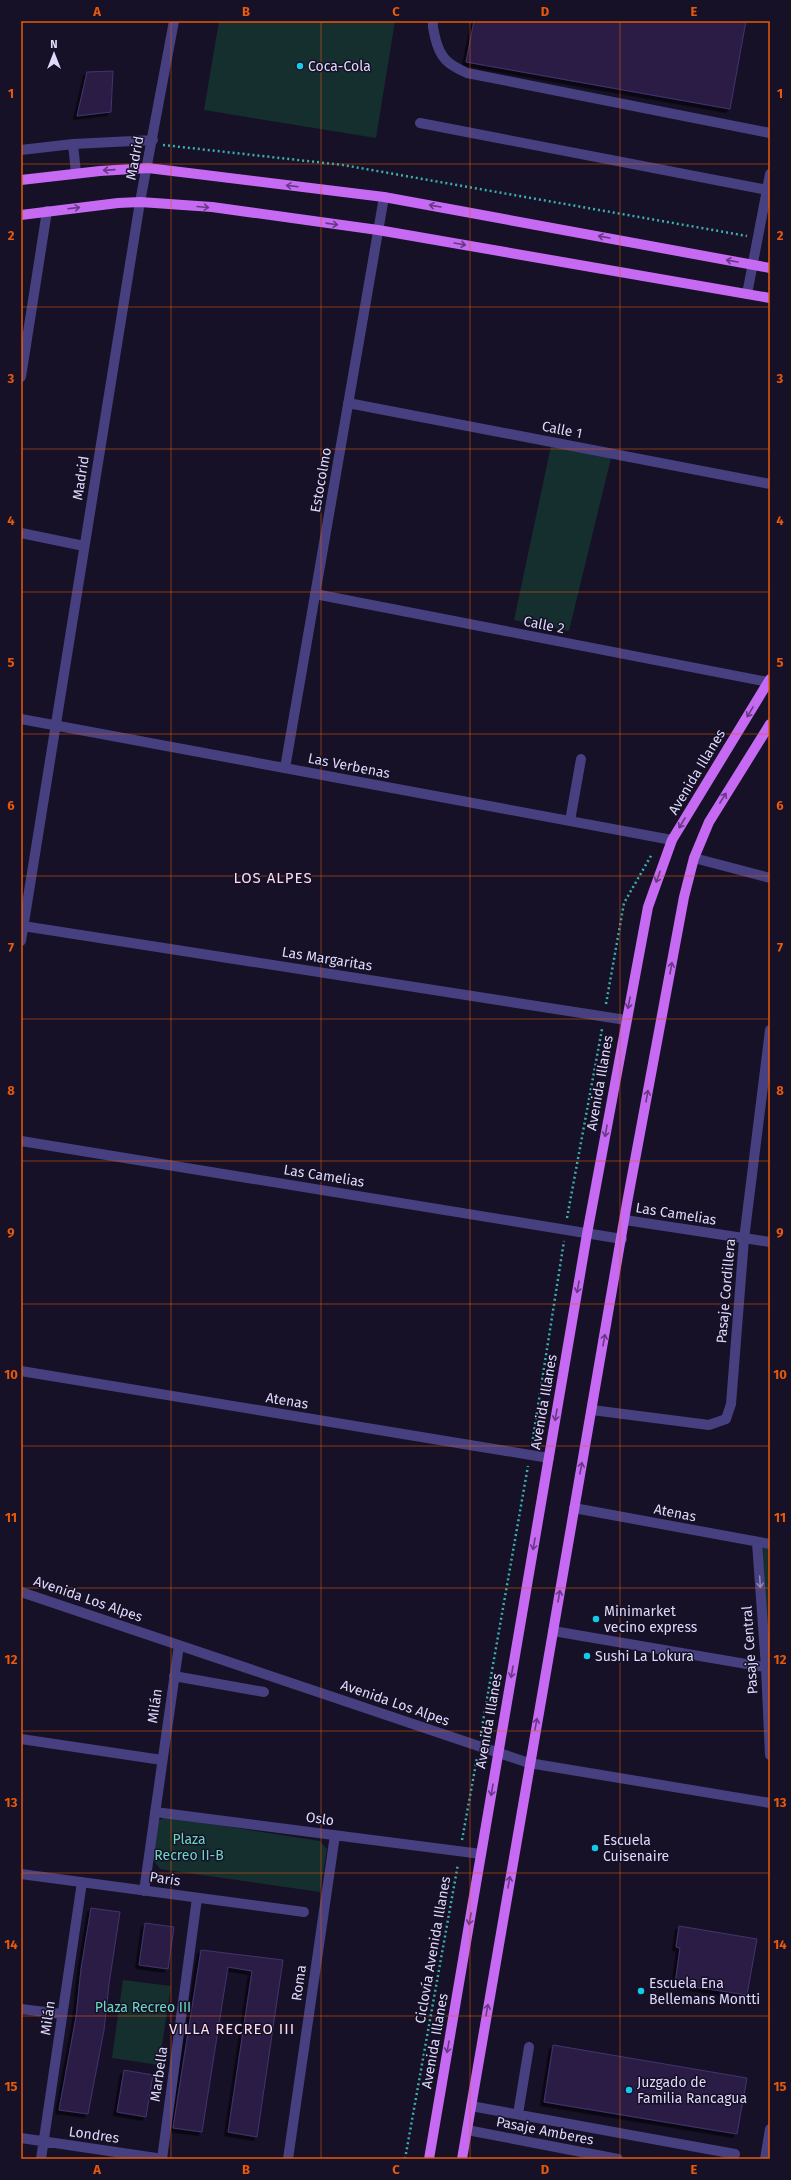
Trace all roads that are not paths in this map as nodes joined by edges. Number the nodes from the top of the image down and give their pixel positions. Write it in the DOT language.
graph roads {
  1 [pos="174,21"];
  2 [pos="433,21"];
  3 [pos="420,123"];
  4 [pos="770,133"];
  5 [pos="153,142"];
  6 [pos="73,144"];
  7 [pos="21,150"];
  8 [pos="148,168"];
  9 [pos="76,173"];
  10 [pos="770,174"];
  11 [pos="21,180"];
  12 [pos="767,190"];
  13 [pos="384,197"];
  14 [pos="140,202"];
  15 [pos="47,211"];
  16 [pos="21,215"];
  17 [pos="378,230"];
  18 [pos="752,265"];
  19 [pos="770,268"];
  20 [pos="747,294"];
  21 [pos="770,298"];
  22 [pos="21,378"];
  23 [pos="348,403"];
  24 [pos="770,484"];
  25 [pos="21,533"];
  26 [pos="84,546"];
  27 [pos="315,594"];
  28 [pos="769,681"];
  29 [pos="21,719"];
  30 [pos="770,724"];
  31 [pos="56,725"];
  32 [pos="581,759"];
  33 [pos="285,768"];
  34 [pos="570,821"];
  35 [pos="672,840"];
  36 [pos="694,858"];
  37 [pos="770,878"];
  38 [pos="23,926"];
  39 [pos="21,941"];
  40 [pos="626,1020"];
  41 [pos="770,1030"];
  42 [pos="21,1141"];
  43 [pos="625,1220"];
  44 [pos="587,1234"];
  45 [pos="622,1240"];
  46 [pos="744,1240"];
  47 [pos="770,1242"];
  48 [pos="21,1371"];
  49 [pos="592,1410"];
  50 [pos="549,1458"];
  51 [pos="574,1508"];
  52 [pos="757,1543"];
  53 [pos="770,1544"];
  54 [pos="21,1592"];
  55 [pos="553,1631"];
  56 [pos="179,1644"];
  57 [pos="768,1668"];
  58 [pos="174,1676"];
  59 [pos="264,1692"];
  60 [pos="21,1739"];
  61 [pos="498,1752"];
  62 [pos="770,1755"];
  63 [pos="162,1760"];
  64 [pos="529,1763"];
  65 [pos="770,1803"];
  66 [pos="155,1812"];
  67 [pos="335,1835"];
  68 [pos="481,1854"];
  69 [pos="21,1874"];
  70 [pos="82,1882"];
  71 [pos="144,1890"];
  72 [pos="197,1898"];
  73 [pos="304,1912"];
  74 [pos="21,2009"];
  75 [pos="62,2014"];
  76 [pos="530,2047"];
  77 [pos="471,2106"];
  78 [pos="518,2114"];
  79 [pos="770,2129"];
  80 [pos="467,2130"];
  81 [pos="21,2138"];
  82 [pos="44,2142"];
  83 [pos="735,2154"];
  84 [pos="150,2158"];
  85 [pos="41,2159"];
  86 [pos="162,2159"];
  87 [pos="288,2159"];
  88 [pos="429,2159"];
  89 [pos="462,2159"];
  90 [pos="618,2159"];
  91 [pos="765,2159"];
  1 -- 5 [label="street, Madrid"];
  2 -- 4 [label="street"];
  3 -- 12 [label="street"];
  5 -- 6 [label="street"];
  5 -- 8 [label="street, Madrid"];
  6 -- 7 [label="street"];
  6 -- 9 [label="street"];
  8 -- 9 [label="main road, one-way"];
  13 -- 8 [label="main road, one-way"];
  8 -- 14 [label="street, Madrid"];
  9 -- 11 [label="main road"];
  10 -- 12 [label="street"];
  12 -- 18 [label="street"];
  13 -- 17 [label="street, Estocolmo"];
  18 -- 13 [label="main road, one-way"];
  15 -- 14 [label="main road, one-way"];
  14 -- 17 [label="main road, one-way"];
  14 -- 26 [label="street, Madrid"];
  15 -- 16 [label="main road"];
  15 -- 22 [label="street"];
  17 -- 20 [label="main road, one-way"];
  17 -- 23 [label="street, Estocolmo"];
  18 -- 19 [label="main road"];
  18 -- 20 [label="street"];
  20 -- 21 [label="main road"];
  23 -- 24 [label="street, Calle 1"];
  23 -- 27 [label="street, Estocolmo"];
  25 -- 26 [label="street"];
  26 -- 31 [label="street, Madrid"];
  27 -- 28 [label="street, Calle 2"];
  27 -- 33 [label="street, Estocolmo"];
  28 -- 35 [label="main road, Avenida Illanes, one-way"];
  29 -- 31 [label="street, Las Verbenas"];
  36 -- 30 [label="main road, one-way"];
  31 -- 33 [label="street, Las Verbenas"];
  31 -- 38 [label="street, Madrid"];
  32 -- 34 [label="street"];
  33 -- 34 [label="street, Las Verbenas"];
  34 -- 35 [label="street, Las Verbenas"];
  35 -- 40 [label="main road, Avenida Illanes, one-way"];
  36 -- 37 [label="street"];
  43 -- 36 [label="main road, one-way"];
  38 -- 39 [label="street, Madrid"];
  38 -- 40 [label="street, Las Margaritas"];
  40 -- 44 [label="main road, Avenida Illanes, one-way"];
  41 -- 46 [label="street, Pasaje Cordillera"];
  42 -- 44 [label="street, Las Camelias"];
  43 -- 45 [label="main road"];
  43 -- 46 [label="street, Las Camelias"];
  44 -- 45 [label="street, Las Camelias"];
  44 -- 50 [label="main road, Avenida Illanes, one-way"];
  49 -- 45 [label="main road, one-way"];
  46 -- 47 [label="street, Las Camelias"];
  46 -- 49 [label="street, Pasaje Cordillera"];
  48 -- 50 [label="street, Atenas"];
  51 -- 49 [label="main road, one-way"];
  50 -- 61 [label="main road, Avenida Illanes, one-way"];
  51 -- 52 [label="street, Atenas"];
  55 -- 51 [label="main road, one-way"];
  52 -- 53 [label="street, Atenas"];
  52 -- 57 [label="street, Pasaje Central, one-way"];
  54 -- 56 [label="street, Avenida Los Alpes"];
  55 -- 57 [label="street"];
  64 -- 55 [label="main road, one-way"];
  56 -- 58 [label="street, Milán"];
  56 -- 61 [label="street, Avenida Los Alpes"];
  57 -- 62 [label="street, Pasaje Central"];
  58 -- 59 [label="street"];
  58 -- 63 [label="street, Milán"];
  60 -- 63 [label="street"];
  61 -- 64 [label="street, Avenida Los Alpes"];
  61 -- 68 [label="main road, Avenida Illanes, one-way"];
  63 -- 66 [label="street, Milán"];
  64 -- 65 [label="street, Avenida Los Alpes"];
  77 -- 64 [label="main road, one-way"];
  66 -- 67 [label="street, Oslo"];
  66 -- 71 [label="street, Milán"];
  67 -- 68 [label="street, Oslo"];
  67 -- 87 [label="street, Roma"];
  68 -- 88 [label="main road, Avenida Illanes, one-way"];
  69 -- 70 [label="street, Paris"];
  70 -- 71 [label="street, Paris"];
  70 -- 75 [label="street, Milán"];
  71 -- 72 [label="street, Paris"];
  72 -- 73 [label="street, Paris"];
  72 -- 86 [label="street, Marbella"];
  74 -- 75 [label="street"];
  75 -- 82 [label="street, Milán"];
  76 -- 78 [label="street"];
  77 -- 78 [label="street"];
  77 -- 80 [label="main road"];
  78 -- 83 [label="street"];
  79 -- 91 [label="street"];
  80 -- 89 [label="main road"];
  80 -- 90 [label="street, Pasaje Amberes"];
  81 -- 82 [label="street, Londres"];
  82 -- 84 [label="street, Londres"];
  82 -- 85 [label="street, Milán"];
  84 -- 86 [label="street, Londres"];
}
